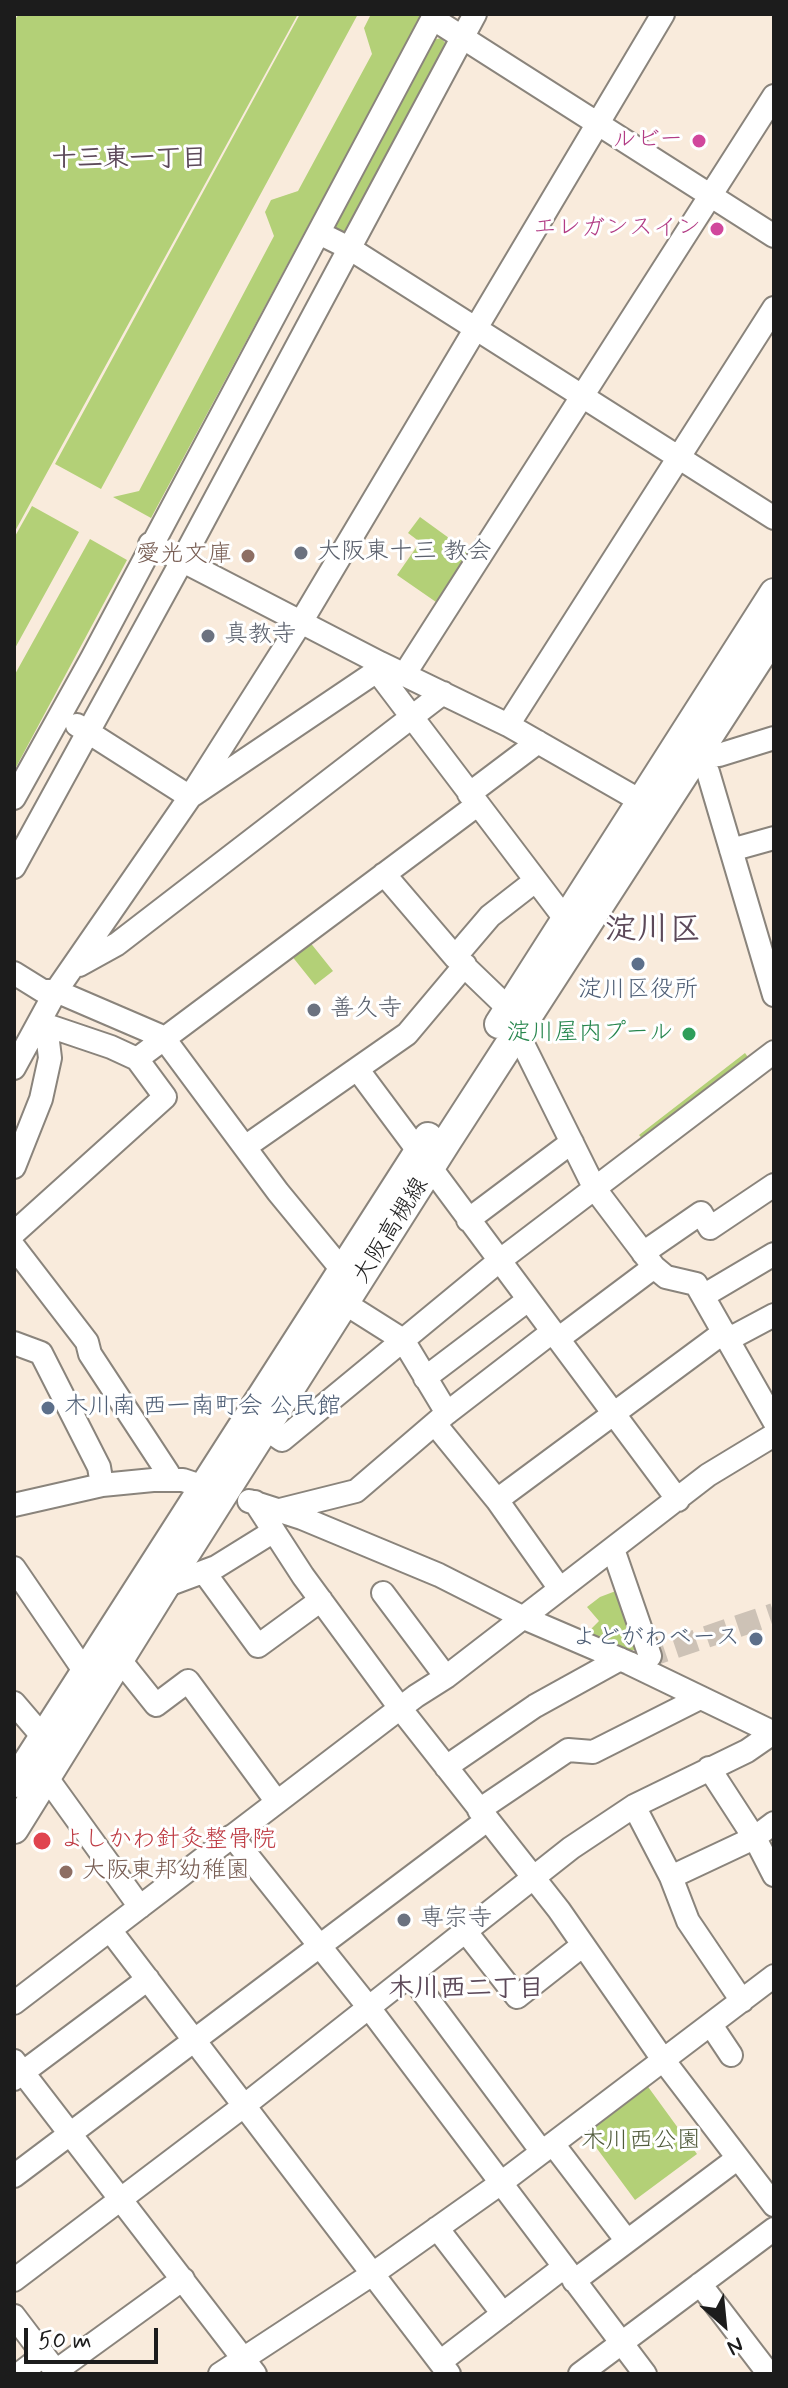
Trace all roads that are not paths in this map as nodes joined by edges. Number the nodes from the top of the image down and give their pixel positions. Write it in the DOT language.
graph roads {
  1 [pos="475,14"];
  2 [pos="663,14"];
  3 [pos="434,16"];
  4 [pos="462,38"];
  5 [pos="774,96"];
  6 [pos="597,124"];
  7 [pos="711,196"];
  8 [pos="319,233"];
  9 [pos="774,236"];
  10 [pos="349,248"];
  11 [pos="774,308"];
  12 [pos="475,328"];
  13 [pos="583,395"];
  14 [pos="679,456"];
  15 [pos="774,518"];
  16 [pos="150,544"];
  17 [pos="183,559"];
  18 [pos="774,593"];
  19 [pos="301,622"];
  20 [pos="774,635"];
  21 [pos="378,667"];
  22 [pos="404,675"];
  23 [pos="443,693"];
  24 [pos="60,715"];
  25 [pos="411,719"];
  26 [pos="508,725"];
  27 [pos="88,731"];
  28 [pos="774,738"];
  29 [pos="538,742"];
  30 [pos="688,750"];
  31 [pos="190,797"];
  32 [pos="14,798"];
  33 [pos="473,799"];
  34 [pos="652,807"];
  35 [pos="774,838"];
  36 [pos="731,850"];
  37 [pos="14,867"];
  38 [pos="384,874"];
  39 [pos="535,881"];
  40 [pos="566,920"];
  41 [pos="460,961"];
  42 [pos="75,967"];
  43 [pos="14,973"];
  44 [pos="56,991"];
  45 [pos="774,995"];
  46 [pos="513,1020"];
  47 [pos="43,1023"];
  48 [pos="163,1037"];
  49 [pos="774,1052"];
  50 [pos="137,1059"];
  51 [pos="14,1068"];
  52 [pos="358,1070"];
  53 [pos="572,1142"];
  54 [pos="245,1147"];
  55 [pos="424,1161"];
  56 [pos="14,1167"];
  57 [pos="774,1185"];
  58 [pos="595,1189"];
  59 [pos="468,1220"];
  60 [pos="14,1233"];
  61 [pos="14,1247"];
  62 [pos="774,1254"];
  63 [pos="648,1260"];
  64 [pos="499,1261"];
  65 [pos="343,1271"];
  66 [pos="703,1296"];
  67 [pos="528,1300"];
  68 [pos="346,1304"];
  69 [pos="774,1315"];
  70 [pos="555,1335"];
  71 [pos="726,1336"];
  72 [pos="403,1340"];
  73 [pos="14,1343"];
  74 [pos="425,1378"];
  75 [pos="768,1394"];
  76 [pos="613,1414"];
  77 [pos="441,1419"];
  78 [pos="774,1421"];
  79 [pos="266,1429"];
  80 [pos="774,1435"];
  81 [pos="169,1479"];
  82 [pos="102,1485"];
  83 [pos="214,1490"];
  84 [pos="497,1500"];
  85 [pos="678,1500"];
  86 [pos="14,1505"];
  87 [pos="276,1520"];
  88 [pos="613,1549"];
  89 [pos="14,1568"];
  90 [pos="204,1572"];
  91 [pos="165,1586"];
  92 [pos="560,1589"];
  93 [pos="383,1593"];
  94 [pos="321,1600"];
  95 [pos="524,1618"];
  96 [pos="636,1659"];
  97 [pos="120,1660"];
  98 [pos="85,1672"];
  99 [pos="446,1677"];
  100 [pos="700,1698"];
  101 [pos="14,1703"];
  102 [pos="400,1708"];
  103 [pos="773,1733"];
  104 [pos="44,1738"];
  105 [pos="446,1767"];
  106 [pos="709,1768"];
  107 [pos="47,1778"];
  108 [pos="14,1783"];
  109 [pos="277,1802"];
  110 [pos="634,1806"];
  111 [pos="483,1815"];
  112 [pos="774,1823"];
  113 [pos="14,1829"];
  114 [pos="232,1836"];
  115 [pos="754,1838"];
  116 [pos="774,1875"];
  117 [pos="671,1877"];
  118 [pos="533,1880"];
  119 [pos="140,1907"];
  120 [pos="110,1930"];
  121 [pos="466,1932"];
  122 [pos="583,1945"];
  123 [pos="319,1948"];
  124 [pos="411,1976"];
  125 [pos="774,1976"];
  126 [pos="148,1979"];
  127 [pos="742,2001"];
  128 [pos="14,2003"];
  129 [pos="370,2009"];
  130 [pos="711,2025"];
  131 [pos="195,2040"];
  132 [pos="731,2055"];
  133 [pos="664,2061"];
  134 [pos="17,2071"];
  135 [pos="245,2105"];
  136 [pos="70,2134"];
  137 [pos="548,2148"];
  138 [pos="738,2158"];
  139 [pos="14,2176"];
  140 [pos="501,2183"];
  141 [pos="121,2201"];
  142 [pos="774,2205"];
  143 [pos="437,2228"];
  144 [pos="774,2229"];
  145 [pos="627,2241"];
  146 [pos="374,2273"];
  147 [pos="569,2274"];
  148 [pos="183,2279"];
  149 [pos="14,2280"];
  150 [pos="700,2284"];
  151 [pos="503,2314"];
  152 [pos="14,2316"];
  153 [pos="621,2344"];
  154 [pos="249,2366"];
  155 [pos="53,2367"];
  156 [pos="445,2368"];
  157 [pos="19,2374"];
  158 [pos="220,2374"];
  159 [pos="580,2374"];
  160 [pos="645,2374"];
  161 [pos="769,2374"];
  1 -- 4 [label="street"];
  2 -- 6 [label="street"];
  3 -- 4 [label="street"];
  3 -- 8 [label="street"];
  4 -- 6 [label="street"];
  4 -- 10 [label="street"];
  5 -- 7 [label="street"];
  6 -- 7 [label="street"];
  6 -- 12 [label="street"];
  7 -- 9 [label="street"];
  7 -- 13 [label="street"];
  8 -- 10 [label="street"];
  8 -- 16 [label="street"];
  10 -- 12 [label="street"];
  10 -- 17 [label="street"];
  11 -- 14 [label="street"];
  12 -- 13 [label="street"];
  12 -- 19 [label="street"];
  13 -- 14 [label="street"];
  13 -- 22 [label="street"];
  14 -- 15 [label="street"];
  14 -- 26 [label="street"];
  16 -- 17 [label="street"];
  16 -- 24 [label="street"];
  17 -- 19 [label="street"];
  17 -- 27 [label="street"];
  18 -- 30 [label="main road, 大阪高槻線"];
  19 -- 21 [label="street"];
  19 -- 31 [label="street"];
  20 -- 30 [label="main road, 大阪高槻線"];
  21 -- 22 [label="street"];
  21 -- 25 [label="street"];
  21 -- 31 [label="street"];
  22 -- 23 [label="street"];
  23 -- 25 [label="street"];
  23 -- 26 [label="street"];
  24 -- 27 [label="street"];
  24 -- 32 [label="street"];
  25 -- 33 [label="street"];
  25 -- 42 [label="street"];
  26 -- 29 [label="street"];
  27 -- 31 [label="street"];
  27 -- 37 [label="street"];
  28 -- 30 [label="street"];
  29 -- 33 [label="street"];
  29 -- 34 [label="street"];
  30 -- 34 [label="main road, 大阪高槻線"];
  30 -- 36 [label="street"];
  31 -- 42 [label="street"];
  33 -- 38 [label="street"];
  33 -- 39 [label="street"];
  34 -- 40 [label="main road, 大阪高槻線"];
  34 -- 46 [label="main road, 大阪高槻線"];
  35 -- 36 [label="street"];
  36 -- 45 [label="street"];
  38 -- 41 [label="street"];
  38 -- 48 [label="street"];
  39 -- 40 [label="street"];
  39 -- 41 [label="street"];
  40 -- 46 [label="main road, 大阪高槻線"];
  41 -- 46 [label="street"];
  41 -- 52 [label="street"];
  42 -- 44 [label="street"];
  43 -- 44 [label="street"];
  44 -- 47 [label="street"];
  44 -- 48 [label="street"];
  46 -- 53 [label="street"];
  46 -- 55 [label="main road, 大阪高槻線"];
  47 -- 50 [label="street"];
  47 -- 51 [label="street"];
  47 -- 56 [label="street"];
  48 -- 50 [label="street"];
  48 -- 54 [label="street"];
  49 -- 58 [label="street"];
  50 -- 60 [label="street"];
  52 -- 54 [label="street"];
  52 -- 55 [label="street"];
  53 -- 58 [label="street"];
  53 -- 59 [label="street"];
  54 -- 65 [label="street"];
  55 -- 59 [label="street"];
  55 -- 65 [label="main road, 大阪高槻線"];
  55 -- 68 [label="main road, 大阪高槻線"];
  57 -- 63 [label="street"];
  58 -- 63 [label="street"];
  58 -- 64 [label="street"];
  59 -- 64 [label="street"];
  61 -- 81 [label="street"];
  62 -- 66 [label="street"];
  63 -- 66 [label="street"];
  63 -- 70 [label="street"];
  64 -- 67 [label="street"];
  64 -- 72 [label="street"];
  65 -- 83 [label="main road, 大阪高槻線"];
  66 -- 71 [label="street"];
  67 -- 70 [label="street"];
  67 -- 74 [label="street"];
  68 -- 72 [label="street"];
  68 -- 79 [label="main road, 大阪高槻線"];
  69 -- 71 [label="street"];
  70 -- 76 [label="street"];
  70 -- 77 [label="street"];
  71 -- 75 [label="street"];
  71 -- 76 [label="street"];
  72 -- 74 [label="street"];
  72 -- 79 [label="street"];
  73 -- 82 [label="street"];
  74 -- 77 [label="street"];
  75 -- 78 [label="street"];
  76 -- 84 [label="street"];
  76 -- 85 [label="street"];
  77 -- 84 [label="street"];
  77 -- 87 [label="street"];
  79 -- 83 [label="main road, 大阪高槻線"];
  80 -- 85 [label="street"];
  81 -- 82 [label="street"];
  81 -- 83 [label="street"];
  82 -- 86 [label="street"];
  83 -- 87 [label="street"];
  83 -- 91 [label="main road, 大阪高槻線"];
  83 -- 98 [label="main road, 大阪高槻線"];
  84 -- 92 [label="street"];
  85 -- 88 [label="street"];
  87 -- 90 [label="street"];
  87 -- 94 [label="street"];
  87 -- 95 [label="street"];
  88 -- 92 [label="street"];
  88 -- 96 [label="street"];
  89 -- 98 [label="street"];
  90 -- 91 [label="street"];
  90 -- 94 [label="street"];
  91 -- 97 [label="main road, 大阪高槻線"];
  92 -- 95 [label="street"];
  93 -- 99 [label="street"];
  94 -- 102 [label="street"];
  95 -- 96 [label="street"];
  95 -- 99 [label="street"];
  96 -- 100 [label="street"];
  96 -- 105 [label="street"];
  97 -- 107 [label="main road, 大阪高槻線"];
  97 -- 109 [label="street"];
  98 -- 104 [label="main road, 大阪高槻線"];
  99 -- 102 [label="street"];
  100 -- 103 [label="street"];
  100 -- 111 [label="street"];
  101 -- 104 [label="street"];
  102 -- 105 [label="street"];
  102 -- 109 [label="street"];
  103 -- 106 [label="street"];
  104 -- 107 [label="street"];
  104 -- 108 [label="main road, 大阪高槻線"];
  105 -- 111 [label="street"];
  106 -- 110 [label="street"];
  106 -- 115 [label="street"];
  107 -- 113 [label="main road, 大阪高槻線"];
  107 -- 119 [label="street"];
  109 -- 114 [label="street"];
  110 -- 117 [label="street"];
  110 -- 118 [label="street"];
  111 -- 118 [label="street"];
  111 -- 123 [label="street"];
  112 -- 115 [label="street"];
  114 -- 119 [label="street"];
  114 -- 123 [label="street"];
  115 -- 116 [label="street"];
  115 -- 117 [label="street"];
  117 -- 127 [label="street"];
  118 -- 121 [label="street"];
  118 -- 122 [label="street"];
  119 -- 120 [label="street"];
  120 -- 126 [label="street"];
  120 -- 128 [label="street"];
  121 -- 122 [label="street"];
  121 -- 124 [label="street"];
  122 -- 133 [label="street"];
  123 -- 129 [label="street"];
  123 -- 131 [label="street"];
  124 -- 129 [label="street"];
  124 -- 137 [label="street"];
  125 -- 127 [label="street"];
  126 -- 131 [label="street"];
  126 -- 134 [label="street"];
  127 -- 130 [label="street"];
  129 -- 135 [label="street"];
  129 -- 140 [label="street"];
  130 -- 132 [label="street"];
  130 -- 133 [label="street"];
  131 -- 135 [label="street"];
  131 -- 136 [label="street"];
  133 -- 137 [label="street"];
  133 -- 138 [label="street"];
  134 -- 136 [label="street"];
  135 -- 141 [label="street"];
  135 -- 146 [label="street"];
  136 -- 139 [label="street"];
  136 -- 141 [label="street"];
  137 -- 140 [label="street"];
  137 -- 145 [label="street"];
  138 -- 142 [label="street"];
  138 -- 145 [label="street"];
  140 -- 143 [label="street"];
  140 -- 147 [label="street"];
  141 -- 148 [label="street"];
  141 -- 149 [label="street"];
  143 -- 146 [label="street"];
  143 -- 151 [label="street"];
  144 -- 150 [label="street"];
  145 -- 147 [label="street"];
  146 -- 154 [label="street"];
  146 -- 156 [label="street"];
  147 -- 151 [label="street"];
  147 -- 153 [label="street"];
  148 -- 154 [label="street"];
  148 -- 155 [label="street"];
  150 -- 153 [label="street"];
  150 -- 161 [label="street"];
  151 -- 156 [label="street"];
  152 -- 155 [label="street"];
  153 -- 159 [label="street"];
  153 -- 160 [label="street"];
  154 -- 158 [label="street"];
  155 -- 157 [label="street"];
}
